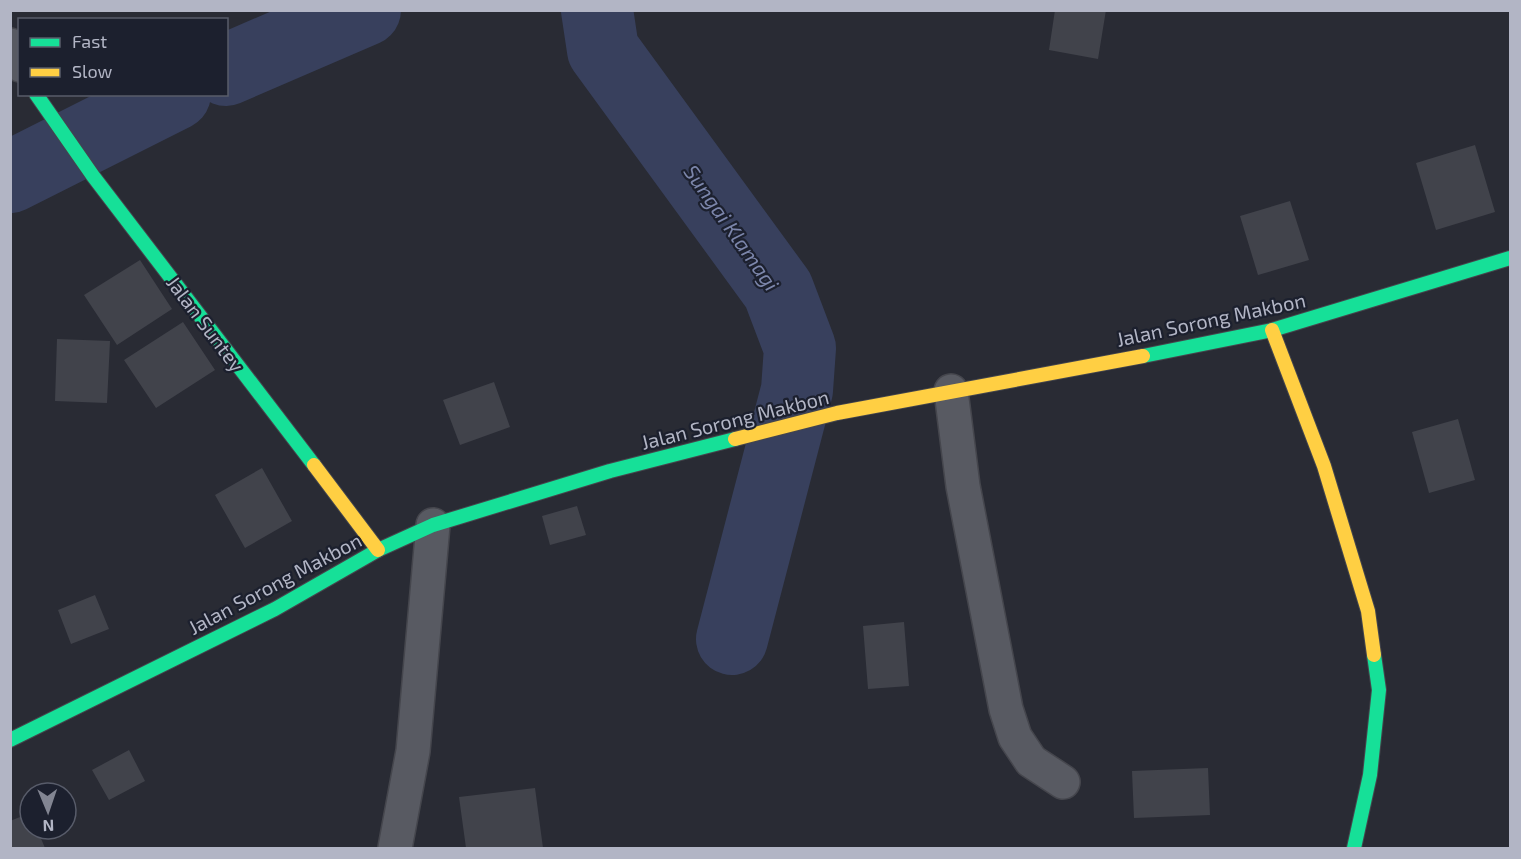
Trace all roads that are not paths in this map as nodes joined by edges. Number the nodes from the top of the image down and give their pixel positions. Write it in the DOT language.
graph roads {
  1 [pos="10,45"];
  2 [pos="18,61"];
  3 [pos="37,96"];
  4 [pos="1510,258"];
  5 [pos="1272,330"];
  6 [pos="951,391"];
  7 [pos="432,525"];
  8 [pos="378,550"];
  9 [pos="10,740"];
  10 [pos="1063,782"];
  11 [pos="395,849"];
  12 [pos="1354,849"];
  1 -- 2 [label="street"];
  3 -- 8 [label="main road, Jalan Suntey"];
  4 -- 5 [label="main road, Jalan Sorong Makbon"];
  5 -- 6 [label="main road, Jalan Sorong Makbon"];
  5 -- 12 [label="main road"];
  6 -- 7 [label="main road, Jalan Sorong Makbon"];
  6 -- 10 [label="street"];
  7 -- 8 [label="main road, Jalan Sorong Makbon"];
  7 -- 11 [label="street"];
  8 -- 9 [label="main road, Jalan Sorong Makbon"];
}
